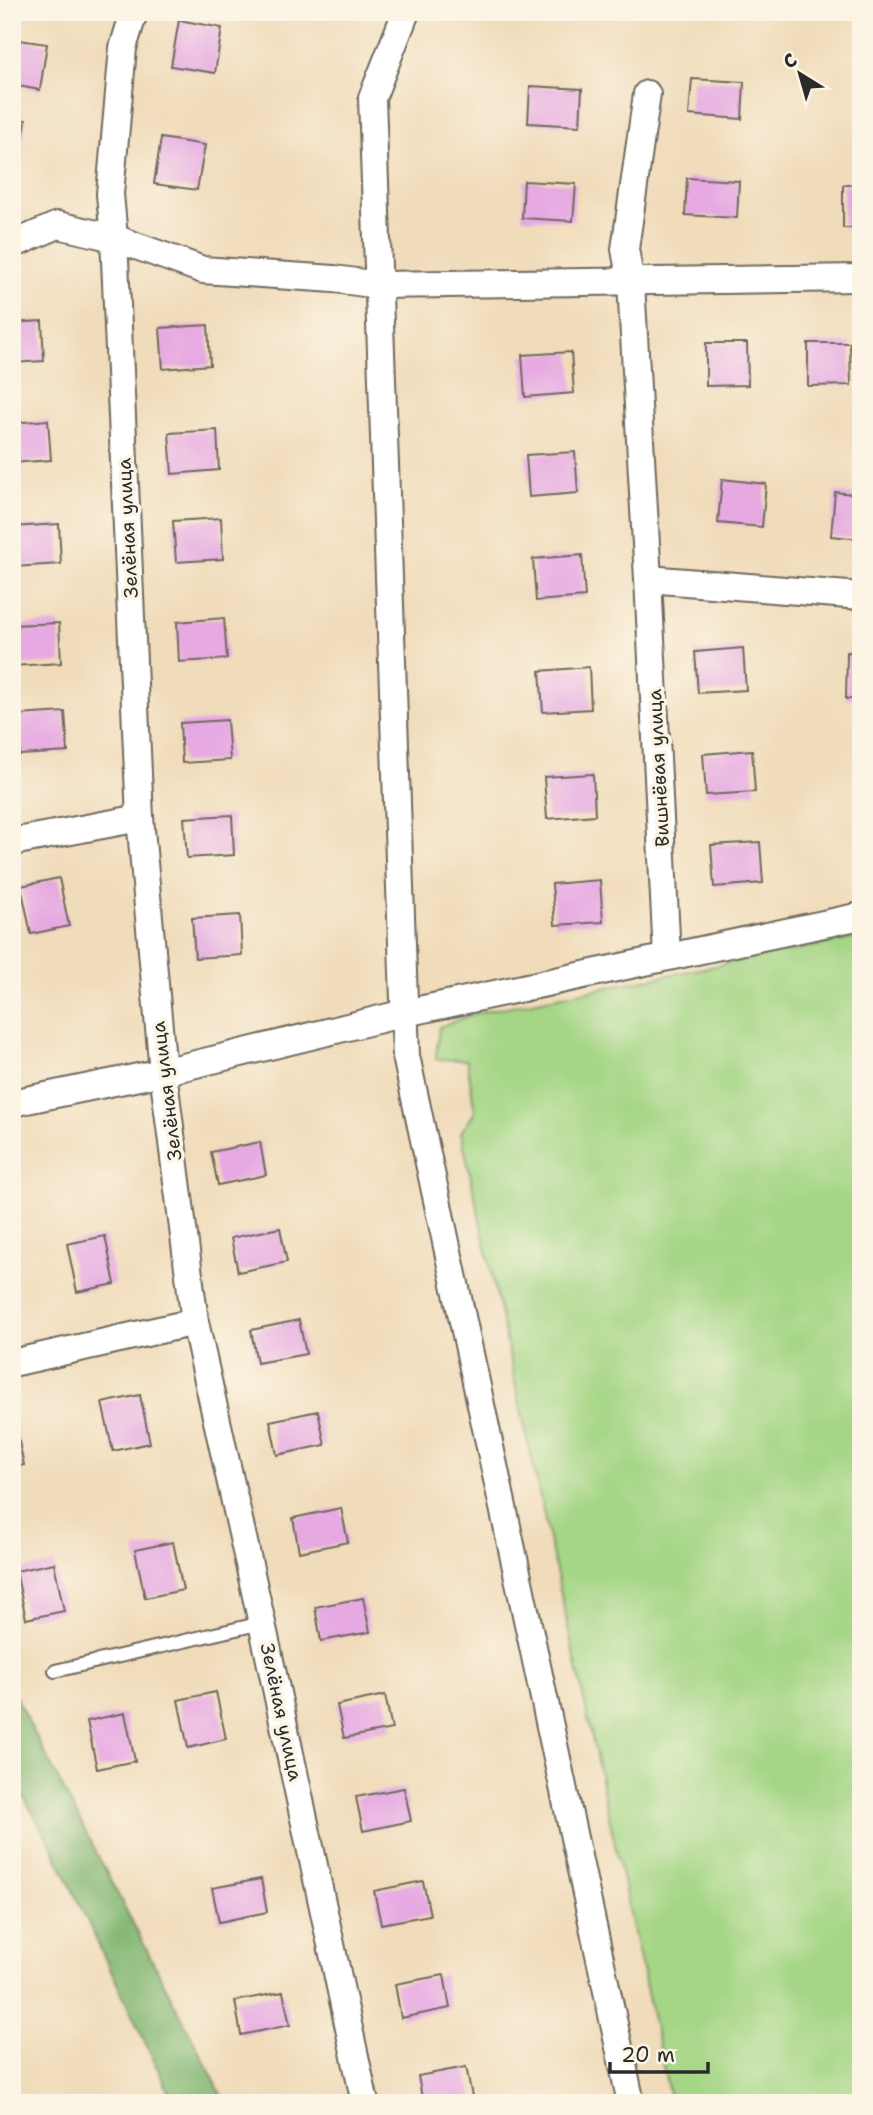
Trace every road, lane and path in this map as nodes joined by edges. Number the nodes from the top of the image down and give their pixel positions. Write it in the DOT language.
graph roads {
  1 [pos="134,12"];
  2 [pos="406,12"];
  3 [pos="646,94"];
  4 [pos="114,238"];
  5 [pos="12,245"];
  6 [pos="861,278"];
  7 [pos="631,283"];
  8 [pos="379,285"];
  9 [pos="648,579"];
  10 [pos="861,596"];
  11 [pos="140,818"];
  12 [pos="12,842"];
  13 [pos="861,916"];
  14 [pos="667,957"];
  15 [pos="405,1013"];
  16 [pos="163,1072"];
  17 [pos="12,1103"];
  18 [pos="195,1322"];
  19 [pos="12,1363"];
  20 [pos="262,1623"];
  21 [pos="55,1671"];
  22 [pos="365,2103"];
  23 [pos="631,2103"];
  1 -- 4 [label="street, Зелёная улица"];
  2 -- 8 [label="street"];
  3 -- 7 [label="street, Вишнёвая улица"];
  4 -- 5 [label="street"];
  4 -- 8 [label="street"];
  4 -- 11 [label="street, Зелёная улица"];
  6 -- 7 [label="street"];
  7 -- 8 [label="street"];
  7 -- 9 [label="street, Вишнёвая улица"];
  8 -- 15 [label="street"];
  9 -- 10 [label="street"];
  9 -- 14 [label="street, Вишнёвая улица"];
  11 -- 12 [label="street"];
  11 -- 16 [label="street, Зелёная улица"];
  13 -- 14 [label="street"];
  14 -- 15 [label="street"];
  15 -- 16 [label="street"];
  15 -- 23 [label="street"];
  16 -- 17 [label="street"];
  16 -- 18 [label="street, Зелёная улица"];
  18 -- 19 [label="street"];
  18 -- 20 [label="street, Зелёная улица"];
  20 -- 21 [label="lane"];
  20 -- 22 [label="street, Зелёная улица"];
}
